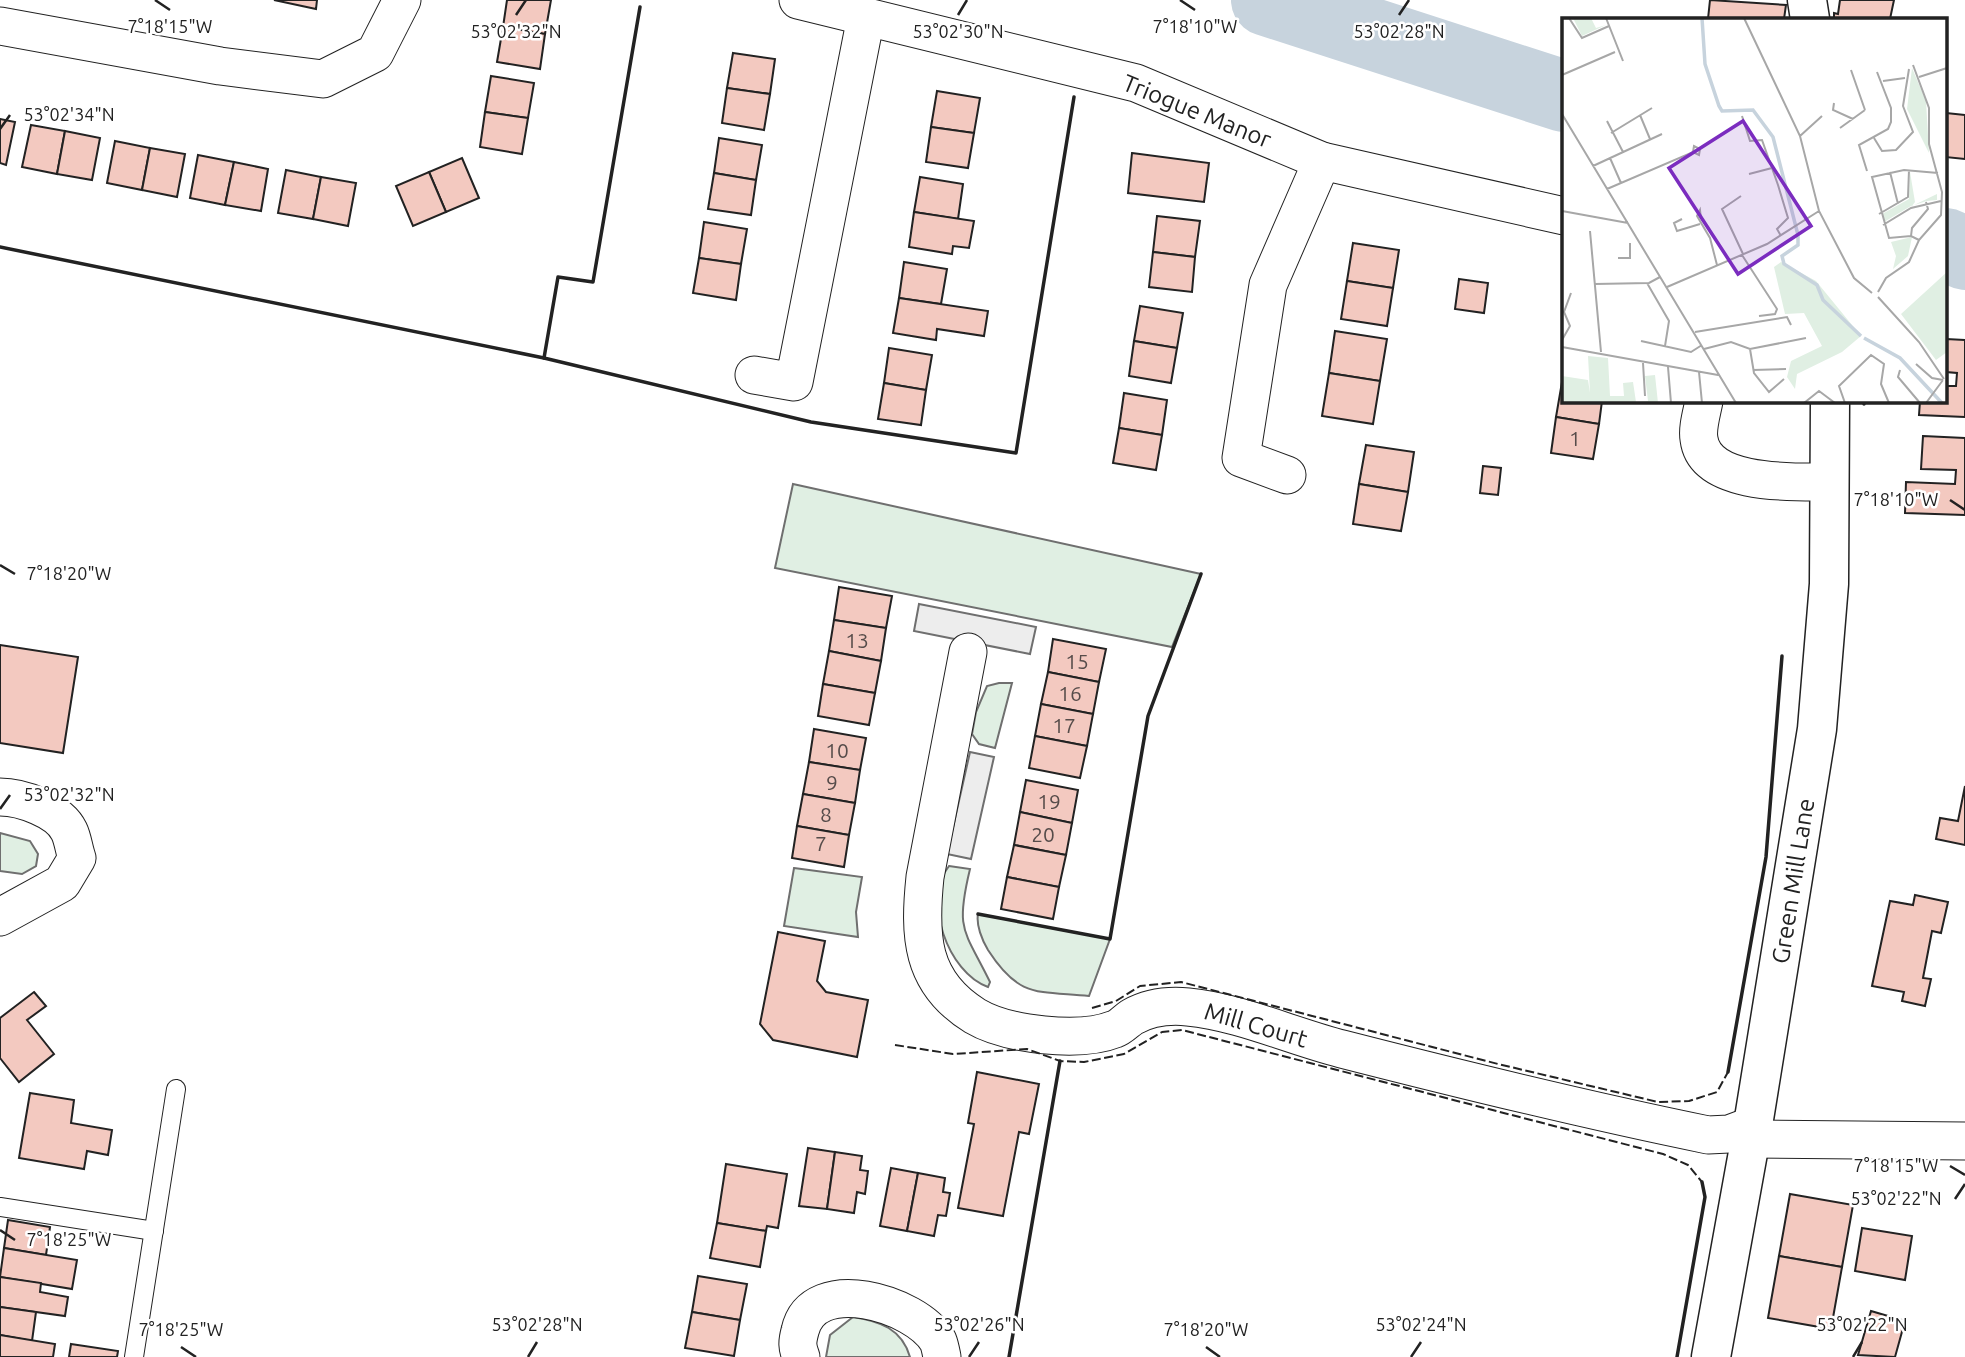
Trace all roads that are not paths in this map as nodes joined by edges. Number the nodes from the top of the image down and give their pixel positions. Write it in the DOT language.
graph roads {
  1 [pos="402,0"];
  2 [pos="797,0"];
  3 [pos="1807,0"];
  4 [pos="866,17"];
  5 [pos="1810,18"];
  6 [pos="0,26"];
  7 [pos="1322,161"];
  8 [pos="1562,216"];
  9 [pos="754,375"];
  10 [pos="1704,402"];
  11 [pos="1830,402"];
  12 [pos="1287,475"];
  13 [pos="1829,482"];
  14 [pos="968,652"];
  15 [pos="0,797"];
  16 [pos="0,917"];
  17 [pos="176,1089"];
  18 [pos="1752,1132"];
  19 [pos="1965,1141"];
  20 [pos="0,1207"];
  21 [pos="154,1231"];
  22 [pos="134,1357"];
  23 [pos="801,1357"];
  24 [pos="942,1357"];
  25 [pos="1711,1357"];
  1 -- 6 [label="street"];
  2 -- 4 [label="street, Triogue Manor"];
  3 -- 5 [label="street"];
  4 -- 7 [label="street, Triogue Manor"];
  4 -- 9 [label="street"];
  7 -- 8 [label="street, Triogue Manor"];
  7 -- 12 [label="street"];
  10 -- 13 [label="street"];
  11 -- 13 [label="street, Green Mill Lane"];
  13 -- 18 [label="street, Green Mill Lane"];
  14 -- 18 [label="street, Mill Court"];
  15 -- 16 [label="street"];
  17 -- 21 [label="lane"];
  18 -- 19 [label="street, Mill Court"];
  18 -- 25 [label="street, Green Mill Lane"];
  20 -- 21 [label="lane"];
  21 -- 22 [label="lane"];
  23 -- 24 [label="street"];
}
